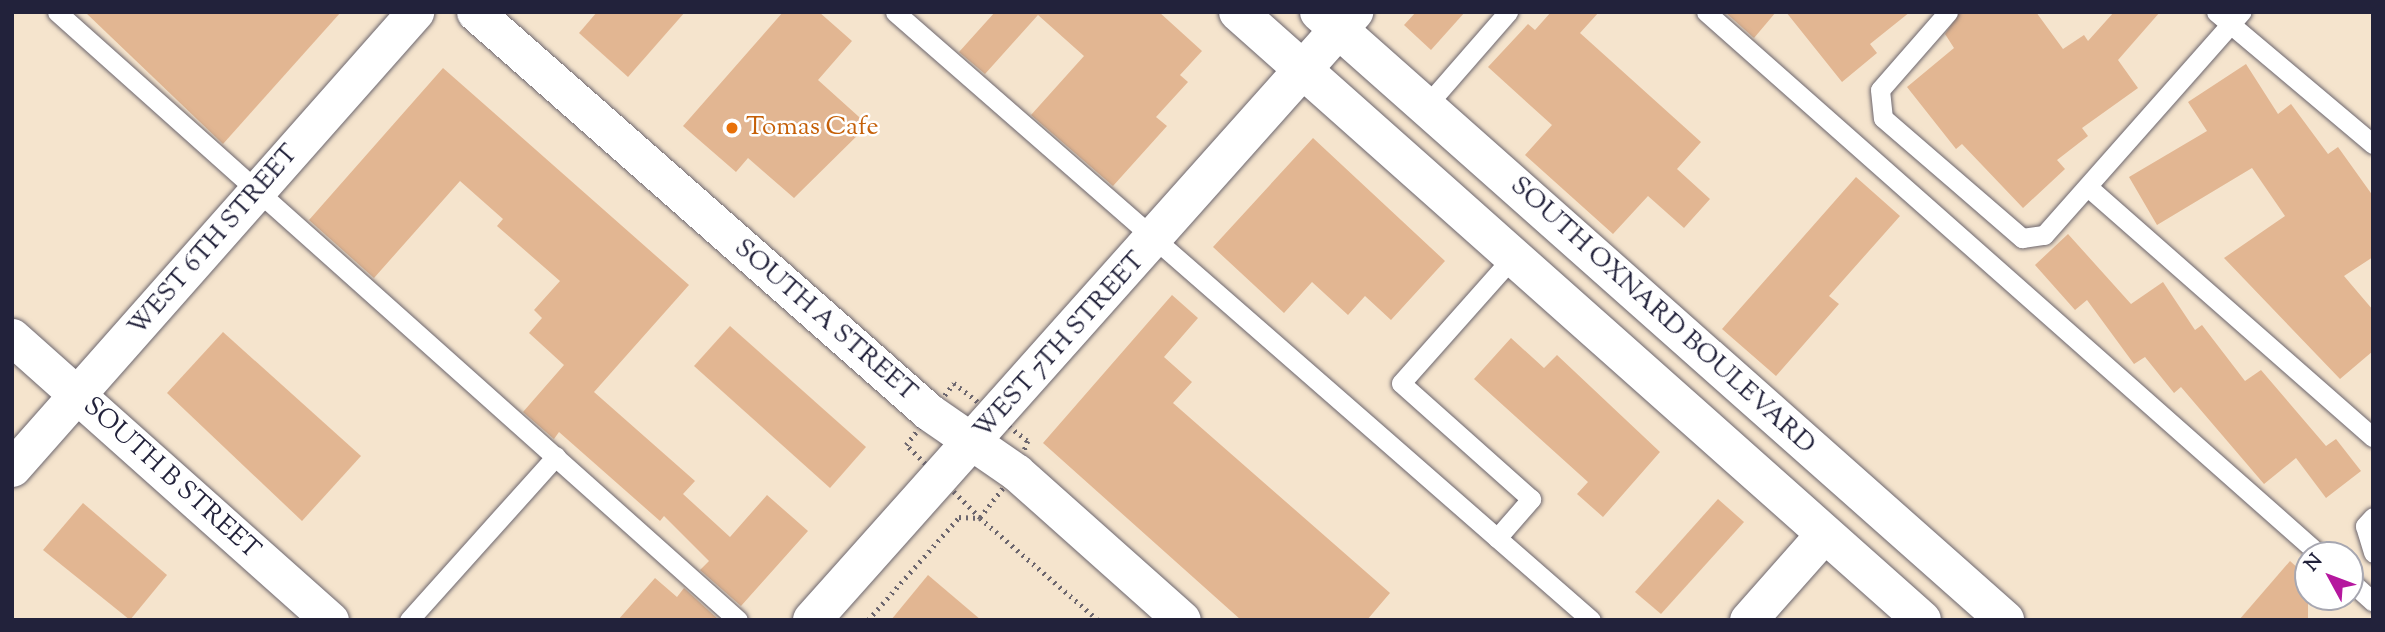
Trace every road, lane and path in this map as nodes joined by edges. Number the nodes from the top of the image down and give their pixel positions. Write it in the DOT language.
graph roads {
  1 [pos="57,12"];
  2 [pos="415,12"];
  3 [pos="475,12"];
  4 [pos="895,12"];
  5 [pos="1238,12"];
  6 [pos="1508,12"];
  7 [pos="1706,12"];
  8 [pos="1948,12"];
  9 [pos="2230,15"];
  10 [pos="1338,18"];
  11 [pos="1304,70"];
  12 [pos="1426,107"];
  13 [pos="2373,144"];
  14 [pos="2088,187"];
  15 [pos="257,192"];
  16 [pos="1156,240"];
  17 [pos="1513,257"];
  18 [pos="12,337"];
  19 [pos="77,394"];
  20 [pos="2373,437"];
  21 [pos="974,442"];
  22 [pos="556,456"];
  23 [pos="12,468"];
  24 [pos="2373,517"];
  25 [pos="1824,534"];
  26 [pos="1497,538"];
  27 [pos="2304,541"];
  28 [pos="2373,553"];
  29 [pos="330,620"];
  30 [pos="409,620"];
  31 [pos="738,620"];
  32 [pos="812,620"];
  33 [pos="868,620"];
  34 [pos="1098,620"];
  35 [pos="1182,620"];
  36 [pos="1591,620"];
  37 [pos="1748,620"];
  38 [pos="1922,620"];
  39 [pos="2005,620"];
  1 -- 15 [label="lane"];
  2 -- 15 [label="street, WEST 6TH STREET"];
  3 -- 21 [label="street, SOUTH A STREET"];
  4 -- 16 [label="lane"];
  5 -- 11 [label="main road, SOUTH OXNARD BOULEVARD"];
  6 -- 12 [label="lane"];
  7 -- 27 [label="lane"];
  8 -- 14 [label="lane"];
  9 -- 13 [label="lane"];
  9 -- 14 [label="lane"];
  10 -- 11 [label="main road, WEST 7TH STREET"];
  10 -- 12 [label="main road, SOUTH OXNARD BOULEVARD"];
  11 -- 16 [label="main road, WEST 7TH STREET"];
  11 -- 17 [label="main road, SOUTH OXNARD BOULEVARD"];
  12 -- 39 [label="main road, SOUTH OXNARD BOULEVARD"];
  14 -- 20 [label="lane"];
  15 -- 19 [label="street, WEST 6TH STREET"];
  15 -- 22 [label="lane"];
  16 -- 21 [label="main road, WEST 7TH STREET"];
  16 -- 26 [label="lane"];
  17 -- 25 [label="main road, SOUTH OXNARD BOULEVARD"];
  17 -- 26 [label="lane"];
  18 -- 19 [label="street, SOUTH B STREET"];
  19 -- 23 [label="street, WEST 6TH STREET"];
  19 -- 29 [label="street, SOUTH B STREET"];
  21 -- 32 [label="main road, WEST 7TH STREET"];
  21 -- 35 [label="street, SOUTH A STREET"];
  22 -- 30 [label="lane"];
  22 -- 31 [label="lane"];
  24 -- 28 [label="lane"];
  25 -- 37 [label="street"];
  25 -- 38 [label="main road, SOUTH OXNARD BOULEVARD"];
  26 -- 36 [label="lane"];
  33 -- 34 [label="path"];
}
